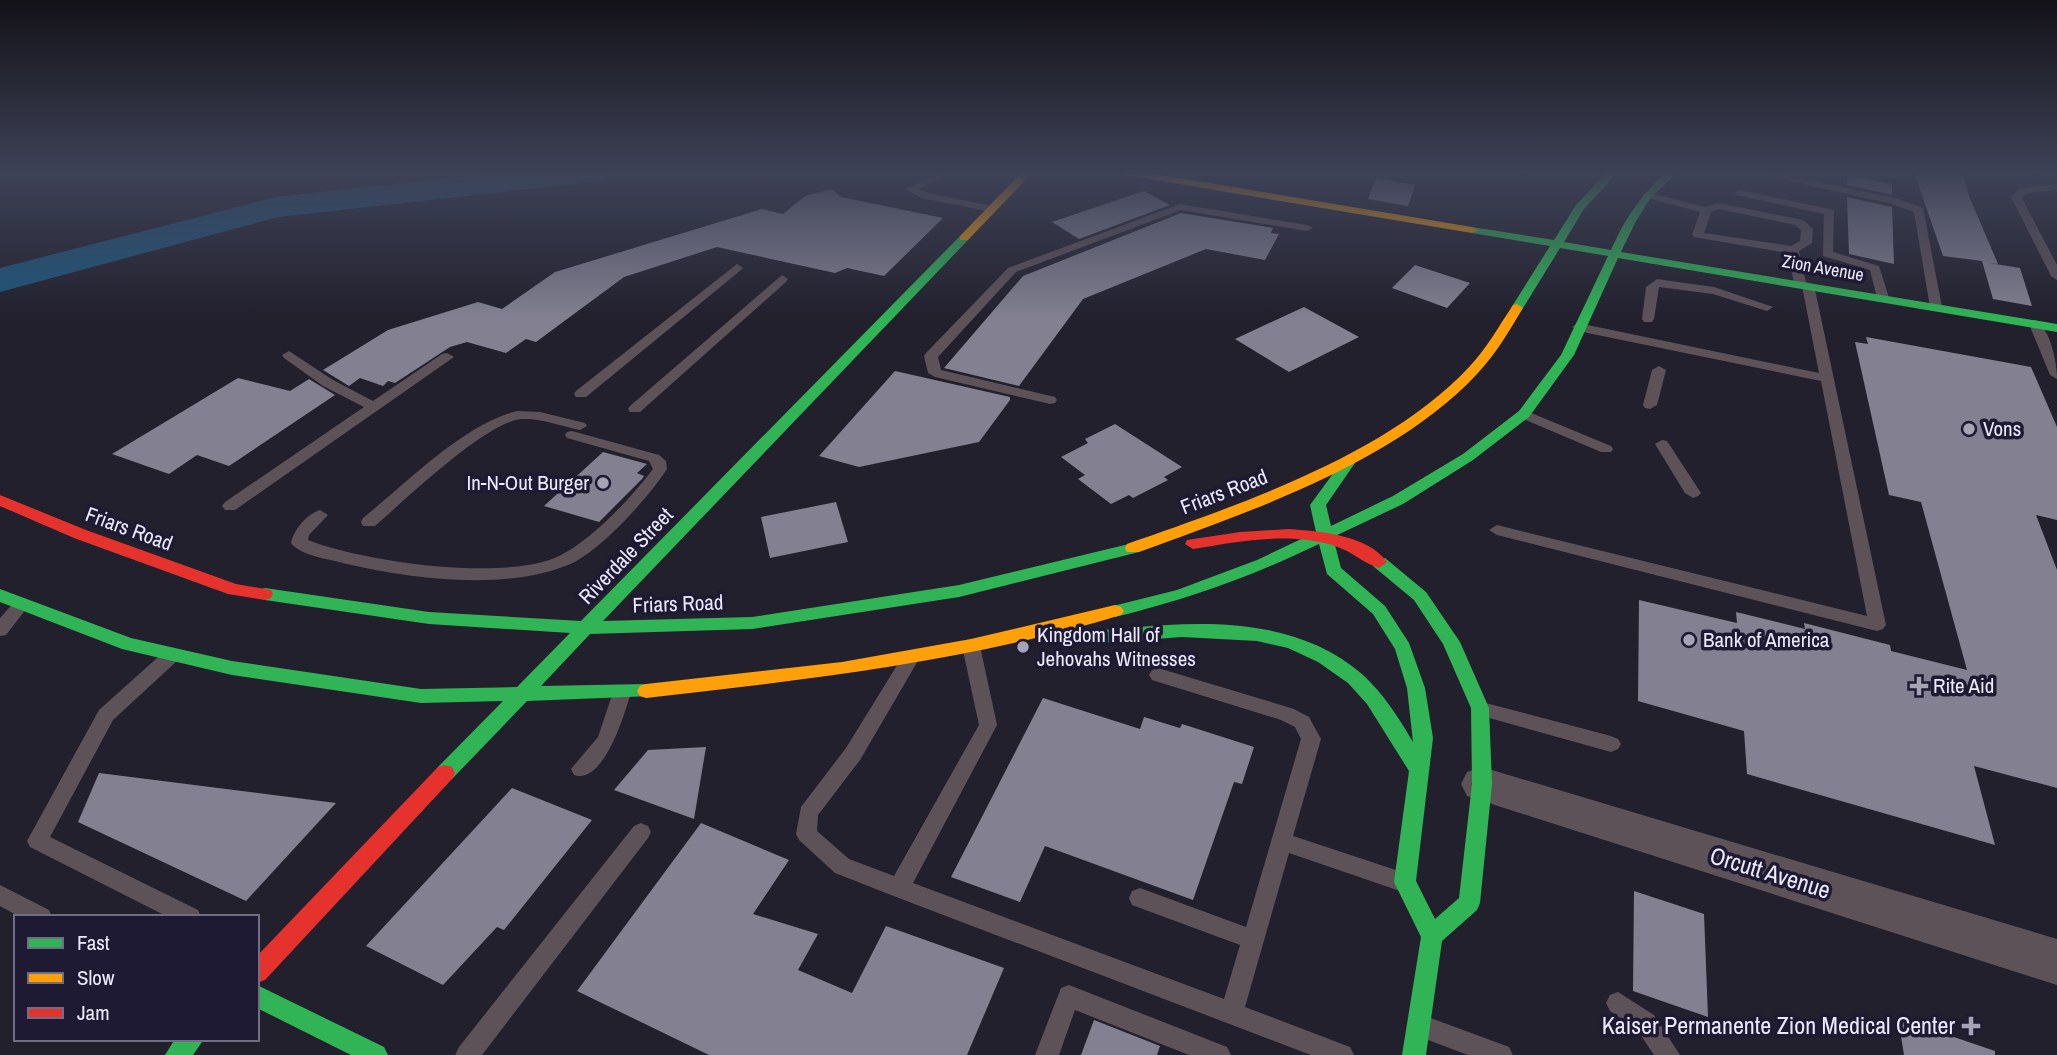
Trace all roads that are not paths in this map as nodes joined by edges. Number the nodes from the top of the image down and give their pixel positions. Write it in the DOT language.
graph roads {
  1 [pos="980,221"];
  2 [pos="1142,221"];
  3 [pos="1266,221"];
  4 [pos="1426,221"];
  5 [pos="1571,221"];
  6 [pos="1632,221"];
  7 [pos="1703,221"];
  8 [pos="1795,221"];
  9 [pos="1829,221"];
  10 [pos="1921,221"];
  11 [pos="2029,221"];
  12 [pos="1307,228"];
  13 [pos="1558,243"];
  14 [pos="1793,250"];
  15 [pos="1613,253"];
  16 [pos="737,268"];
  17 [pos="2057,276"];
  18 [pos="782,279"];
  19 [pos="1804,284"];
  20 [pos="1883,298"];
  21 [pos="1767,307"];
  22 [pos="1936,307"];
  23 [pos="1648,319"];
  24 [pos="2035,324"];
  25 [pos="1578,327"];
  26 [pos="2057,328"];
  27 [pos="289,355"];
  28 [pos="447,357"];
  29 [pos="1660,370"];
  30 [pos="2057,375"];
  31 [pos="1825,378"];
  32 [pos="582,394"];
  33 [pos="1050,400"];
  34 [pos="1650,405"];
  35 [pos="374,407"];
  36 [pos="635,409"];
  37 [pos="1524,414"];
  38 [pos="1662,444"];
  39 [pos="1606,449"];
  40 [pos="1351,459"];
  41 [pos="1693,493"];
  42 [pos="0,500"];
  43 [pos="230,506"];
  44 [pos="320,515"];
  45 [pos="369,522"];
  46 [pos="1497,530"];
  47 [pos="1325,536"];
  48 [pos="1111,556"];
  49 [pos="0,595"];
  50 [pos="22,604"];
  51 [pos="586,628"];
  52 [pos="0,630"];
  53 [pos="971,646"];
  54 [pos="172,655"];
  55 [pos="911,657"];
  56 [pos="1158,675"];
  57 [pos="622,692"];
  58 [pos="519,695"];
  59 [pos="1480,708"];
  60 [pos="1611,744"];
  61 [pos="581,769"];
  62 [pos="1419,770"];
  63 [pos="1482,784"];
  64 [pos="640,832"];
  65 [pos="1283,842"];
  66 [pos="1405,882"];
  67 [pos="899,888"];
  68 [pos="0,895"];
  69 [pos="1140,898"];
  70 [pos="37,915"];
  71 [pos="186,915"];
  72 [pos="1432,936"];
  73 [pos="1254,940"];
  74 [pos="262,959"];
  75 [pos="2057,962"];
  76 [pos="259,997"];
  77 [pos="1618,1003"];
  78 [pos="1232,1013"];
  79 [pos="1418,1026"];
  80 [pos="190,1041"];
  81 [pos="177,1055"];
  82 [pos="376,1055"];
  83 [pos="467,1055"];
  84 [pos="1047,1055"];
  85 [pos="1218,1055"];
  86 [pos="1342,1055"];
  87 [pos="1414,1055"];
  88 [pos="1501,1055"];
  89 [pos="1668,1055"];
  1 -- 51 [label="main road, Riverdale Street"];
  2 -- 33 [label="lane"];
  3 -- 12 [label="lane"];
  4 -- 13 [label="main road, Zion Avenue"];
  5 -- 13 [label="main road, Friars Road"];
  6 -- 15 [label="main road"];
  7 -- 14 [label="lane"];
  8 -- 14 [label="lane"];
  9 -- 20 [label="lane"];
  10 -- 22 [label="lane"];
  11 -- 17 [label="lane"];
  13 -- 15 [label="main road, Zion Avenue"];
  13 -- 40 [label="main road, Friars Road"];
  14 -- 19 [label="lane"];
  15 -- 19 [label="main road, Zion Avenue"];
  15 -- 25 [label="main road"];
  16 -- 32 [label="lane"];
  18 -- 36 [label="lane"];
  19 -- 20 [label="main road, Zion Avenue"];
  19 -- 31 [label="lane"];
  20 -- 22 [label="main road, Zion Avenue"];
  21 -- 23 [label="lane"];
  22 -- 24 [label="main road, Zion Avenue"];
  24 -- 26 [label="main road, Zion Avenue"];
  24 -- 30 [label="lane"];
  25 -- 31 [label="lane"];
  25 -- 37 [label="main road"];
  27 -- 35 [label="lane"];
  28 -- 35 [label="lane"];
  29 -- 34 [label="lane"];
  31 -- 46 [label="lane"];
  35 -- 43 [label="lane"];
  37 -- 39 [label="lane"];
  37 -- 47 [label="main road"];
  38 -- 41 [label="lane"];
  40 -- 47 [label="main road"];
  40 -- 48 [label="main road, Friars Road"];
  42 -- 51 [label="main road, Friars Road"];
  44 -- 45 [label="lane"];
  47 -- 48 [label="main road"];
  47 -- 53 [label="main road"];
  47 -- 59 [label="main road"];
  47 -- 62 [label="main road"];
  48 -- 51 [label="main road, Friars Road"];
  49 -- 50 [label="main road"];
  50 -- 52 [label="lane"];
  50 -- 54 [label="main road"];
  51 -- 58 [label="main road, Riverdale Street"];
  53 -- 55 [label="main road"];
  53 -- 62 [label="main road"];
  53 -- 67 [label="lane"];
  54 -- 58 [label="main road"];
  54 -- 71 [label="lane"];
  55 -- 57 [label="main road"];
  55 -- 67 [label="lane"];
  56 -- 65 [label="lane"];
  57 -- 58 [label="main road"];
  57 -- 61 [label="lane"];
  58 -- 74 [label="main road, Riverdale Street"];
  59 -- 60 [label="lane"];
  59 -- 63 [label="main road"];
  62 -- 66 [label="main road"];
  63 -- 72 [label="main road"];
  63 -- 75 [label="street, Orcutt Avenue"];
  64 -- 83 [label="lane"];
  65 -- 66 [label="lane"];
  65 -- 73 [label="lane"];
  66 -- 72 [label="main road"];
  67 -- 78 [label="lane"];
  68 -- 70 [label="lane"];
  69 -- 73 [label="lane"];
  72 -- 79 [label="main road"];
  73 -- 78 [label="lane"];
  76 -- 82 [label="main road"];
  77 -- 89 [label="lane"];
  78 -- 86 [label="lane"];
  79 -- 87 [label="main road"];
  79 -- 88 [label="lane"];
  80 -- 81 [label="main road"];
  84 -- 85 [label="lane"];
}
